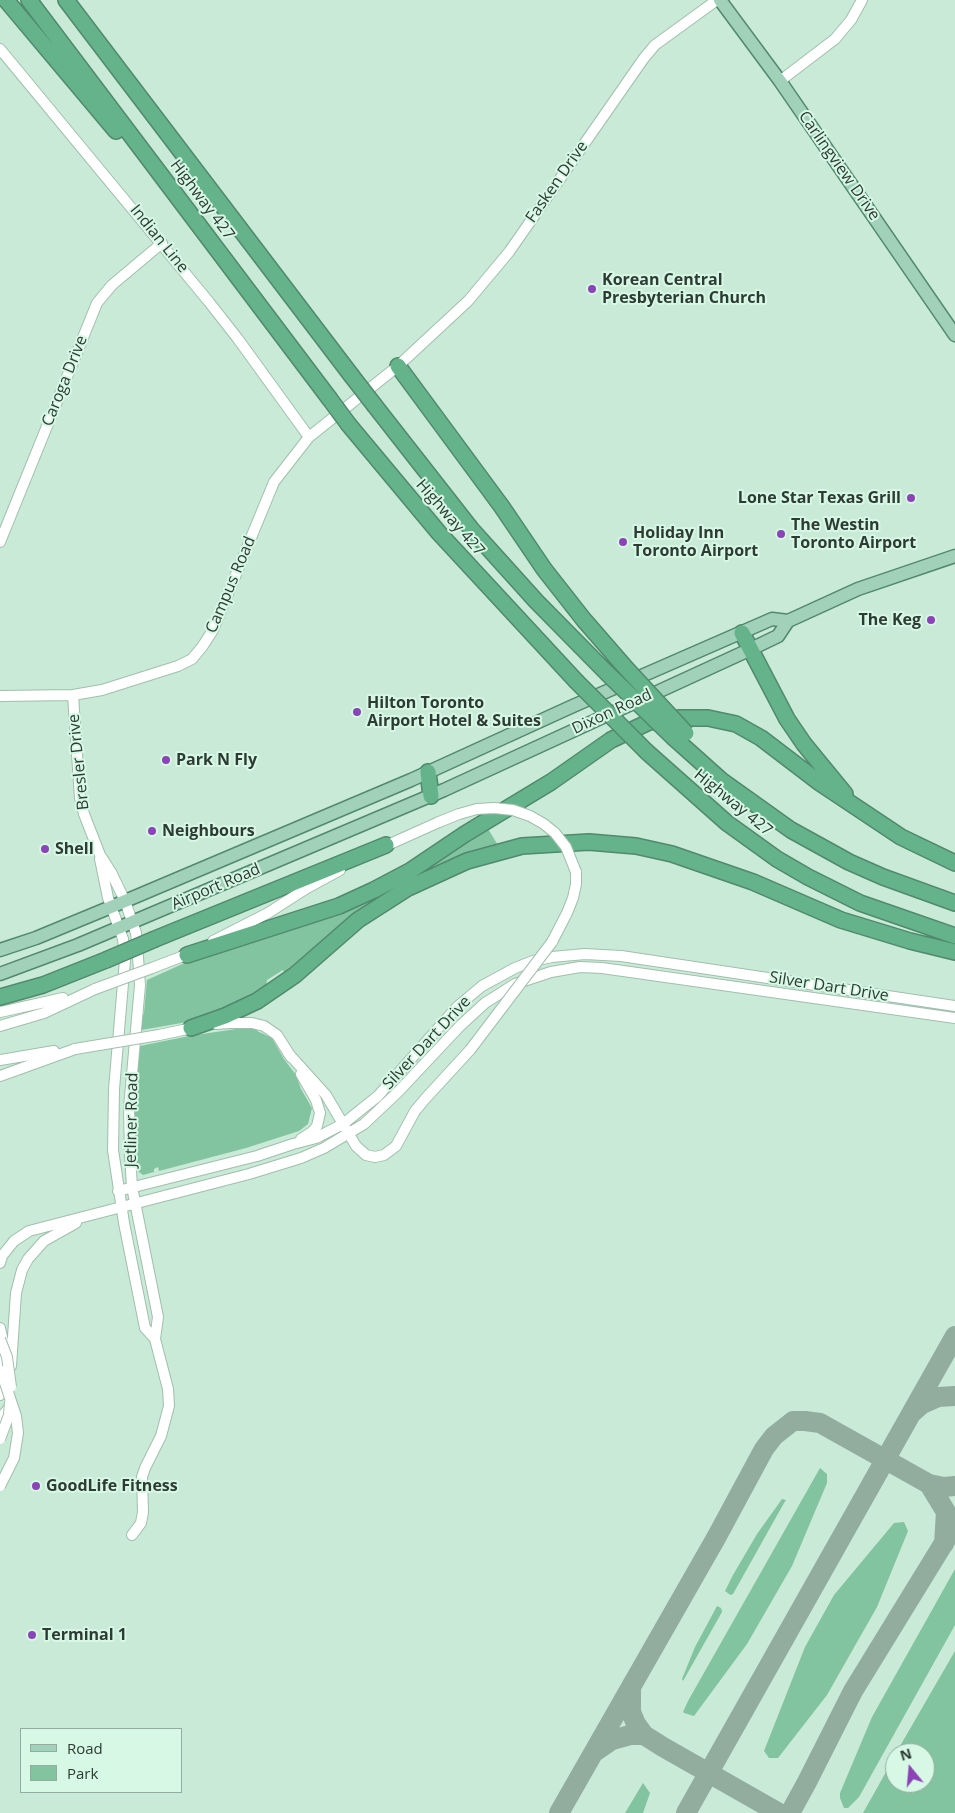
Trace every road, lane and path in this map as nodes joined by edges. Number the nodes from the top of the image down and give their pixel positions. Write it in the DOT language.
graph roads {
  1 [pos="6,0"];
  2 [pos="29,0"];
  3 [pos="66,0"];
  4 [pos="719,0"];
  5 [pos="862,0"];
  6 [pos="0,49"];
  7 [pos="780,81"];
  8 [pos="187,209"];
  9 [pos="162,243"];
  10 [pos="955,335"];
  11 [pos="398,366"];
  12 [pos="309,436"];
  13 [pos="0,542"];
  14 [pos="955,556"];
  15 [pos="788,621"];
  16 [pos="742,633"];
  17 [pos="752,649"];
  18 [pos="73,695"];
  19 [pos="0,696"];
  20 [pos="680,736"];
  21 [pos="428,772"];
  22 [pos="431,796"];
  23 [pos="852,803"];
  24 [pos="386,846"];
  25 [pos="100,855"];
  26 [pos="955,863"];
  27 [pos="125,901"];
  28 [pos="955,903"];
  29 [pos="111,907"];
  30 [pos="132,922"];
  31 [pos="119,928"];
  32 [pos="955,936"];
  33 [pos="0,950"];
  34 [pos="955,952"];
  35 [pos="187,955"];
  36 [pos="0,974"];
  37 [pos="794,982"];
  38 [pos="95,990"];
  39 [pos="791,995"];
  40 [pos="0,997"];
  41 [pos="955,1006"];
  42 [pos="0,1012"];
  43 [pos="955,1018"];
  44 [pos="0,1026"];
  45 [pos="191,1028"];
  46 [pos="75,1049"];
  47 [pos="288,1053"];
  48 [pos="0,1060"];
  49 [pos="0,1076"];
  50 [pos="343,1124"];
  51 [pos="128,1128"];
  52 [pos="113,1129"];
  53 [pos="349,1134"];
  54 [pos="293,1144"];
  55 [pos="132,1187"];
  56 [pos="118,1191"];
  57 [pos="135,1203"];
  58 [pos="121,1207"];
  59 [pos="101,1212"];
  60 [pos="0,1263"];
  61 [pos="0,1328"];
  62 [pos="0,1339"];
  63 [pos="155,1339"];
  64 [pos="2,1356"];
  65 [pos="1,1371"];
  66 [pos="10,1384"];
  67 [pos="0,1395"];
  68 [pos="8,1409"];
  69 [pos="0,1419"];
  70 [pos="0,1438"];
  71 [pos="0,1486"];
  72 [pos="132,1535"];
  1 -- 8 [label="highway"];
  2 -- 8 [label="highway, Highway 427"];
  3 -- 20 [label="highway, Highway 427, bridge"];
  4 -- 7 [label="main road, Carlingview Drive"];
  4 -- 11 [label="street, Fasken Drive"];
  5 -- 7 [label="street"];
  6 -- 9 [label="street, Indian Line"];
  7 -- 10 [label="main road, Carlingview Drive"];
  8 -- 32 [label="highway, Highway 427, bridge"];
  9 -- 12 [label="street, Indian Line"];
  9 -- 13 [label="street, Caroga Drive"];
  11 -- 12 [label="street, Campus Road"];
  11 -- 20 [label="highway, bridge"];
  12 -- 18 [label="street, Campus Road"];
  14 -- 15 [label="main road, Dixon Road"];
  15 -- 16 [label="main road, Dixon Road"];
  15 -- 17 [label="main road, Dixon Road"];
  16 -- 17 [label="highway"];
  16 -- 21 [label="main road, Dixon Road"];
  17 -- 22 [label="main road, Dixon Road"];
  17 -- 23 [label="highway"];
  18 -- 19 [label="street, Campus Road"];
  18 -- 25 [label="street, Bresler Drive"];
  20 -- 28 [label="highway, Highway 427"];
  21 -- 22 [label="highway"];
  21 -- 27 [label="main road, Airport Road"];
  22 -- 30 [label="main road, Airport Road"];
  23 -- 26 [label="highway"];
  23 -- 35 [label="highway"];
  24 -- 35 [label="street"];
  24 -- 40 [label="highway, bridge"];
  24 -- 53 [label="street, bridge"];
  25 -- 27 [label="street, Bresler Drive"];
  25 -- 29 [label="street, Bresler Drive"];
  27 -- 29 [label="main road, Airport Road"];
  27 -- 30 [label="street, Jetliner Road"];
  29 -- 31 [label="street, Jetliner Road"];
  29 -- 33 [label="main road, Airport Road"];
  30 -- 31 [label="main road, Airport Road"];
  30 -- 51 [label="street, Jetliner Road"];
  31 -- 36 [label="main road, Airport Road"];
  31 -- 52 [label="street, Jetliner Road"];
  34 -- 45 [label="highway"];
  35 -- 38 [label="street, bridge"];
  37 -- 39 [label="street"];
  37 -- 41 [label="street, Silver Dart Drive"];
  37 -- 50 [label="street, Silver Dart Drive"];
  38 -- 42 [label="street"];
  38 -- 44 [label="street"];
  39 -- 43 [label="street, Silver Dart Drive"];
  39 -- 53 [label="street, Silver Dart Drive"];
  45 -- 46 [label="street, bridge"];
  45 -- 47 [label="street"];
  46 -- 48 [label="street"];
  46 -- 49 [label="street"];
  47 -- 50 [label="street"];
  47 -- 54 [label="street"];
  50 -- 53 [label="street"];
  50 -- 54 [label="street, Silver Dart Drive"];
  51 -- 52 [label="street"];
  51 -- 55 [label="street, Jetliner Road"];
  52 -- 56 [label="street, Jetliner Road"];
  53 -- 57 [label="street, Silver Dart Drive"];
  54 -- 55 [label="street, Silver Dart Drive"];
  55 -- 56 [label="street, Silver Dart Drive"];
  55 -- 57 [label="street, Jetliner Road"];
  56 -- 58 [label="street, Jetliner Road"];
  57 -- 58 [label="street, Silver Dart Drive"];
  57 -- 63 [label="street, Jetliner Road"];
  58 -- 59 [label="street, Silver Dart Drive"];
  58 -- 63 [label="street, Jetliner Road"];
  59 -- 60 [label="street"];
  59 -- 66 [label="street"];
  61 -- 64 [label="street, bridge"];
  62 -- 64 [label="street, bridge"];
  63 -- 72 [label="street, Jetliner Road"];
  64 -- 65 [label="street"];
  64 -- 66 [label="street"];
  64 -- 70 [label="street, bridge"];
  65 -- 67 [label="street"];
  65 -- 71 [label="street, bridge"];
  66 -- 68 [label="street"];
  68 -- 69 [label="street"];
  68 -- 70 [label="street"];
}
